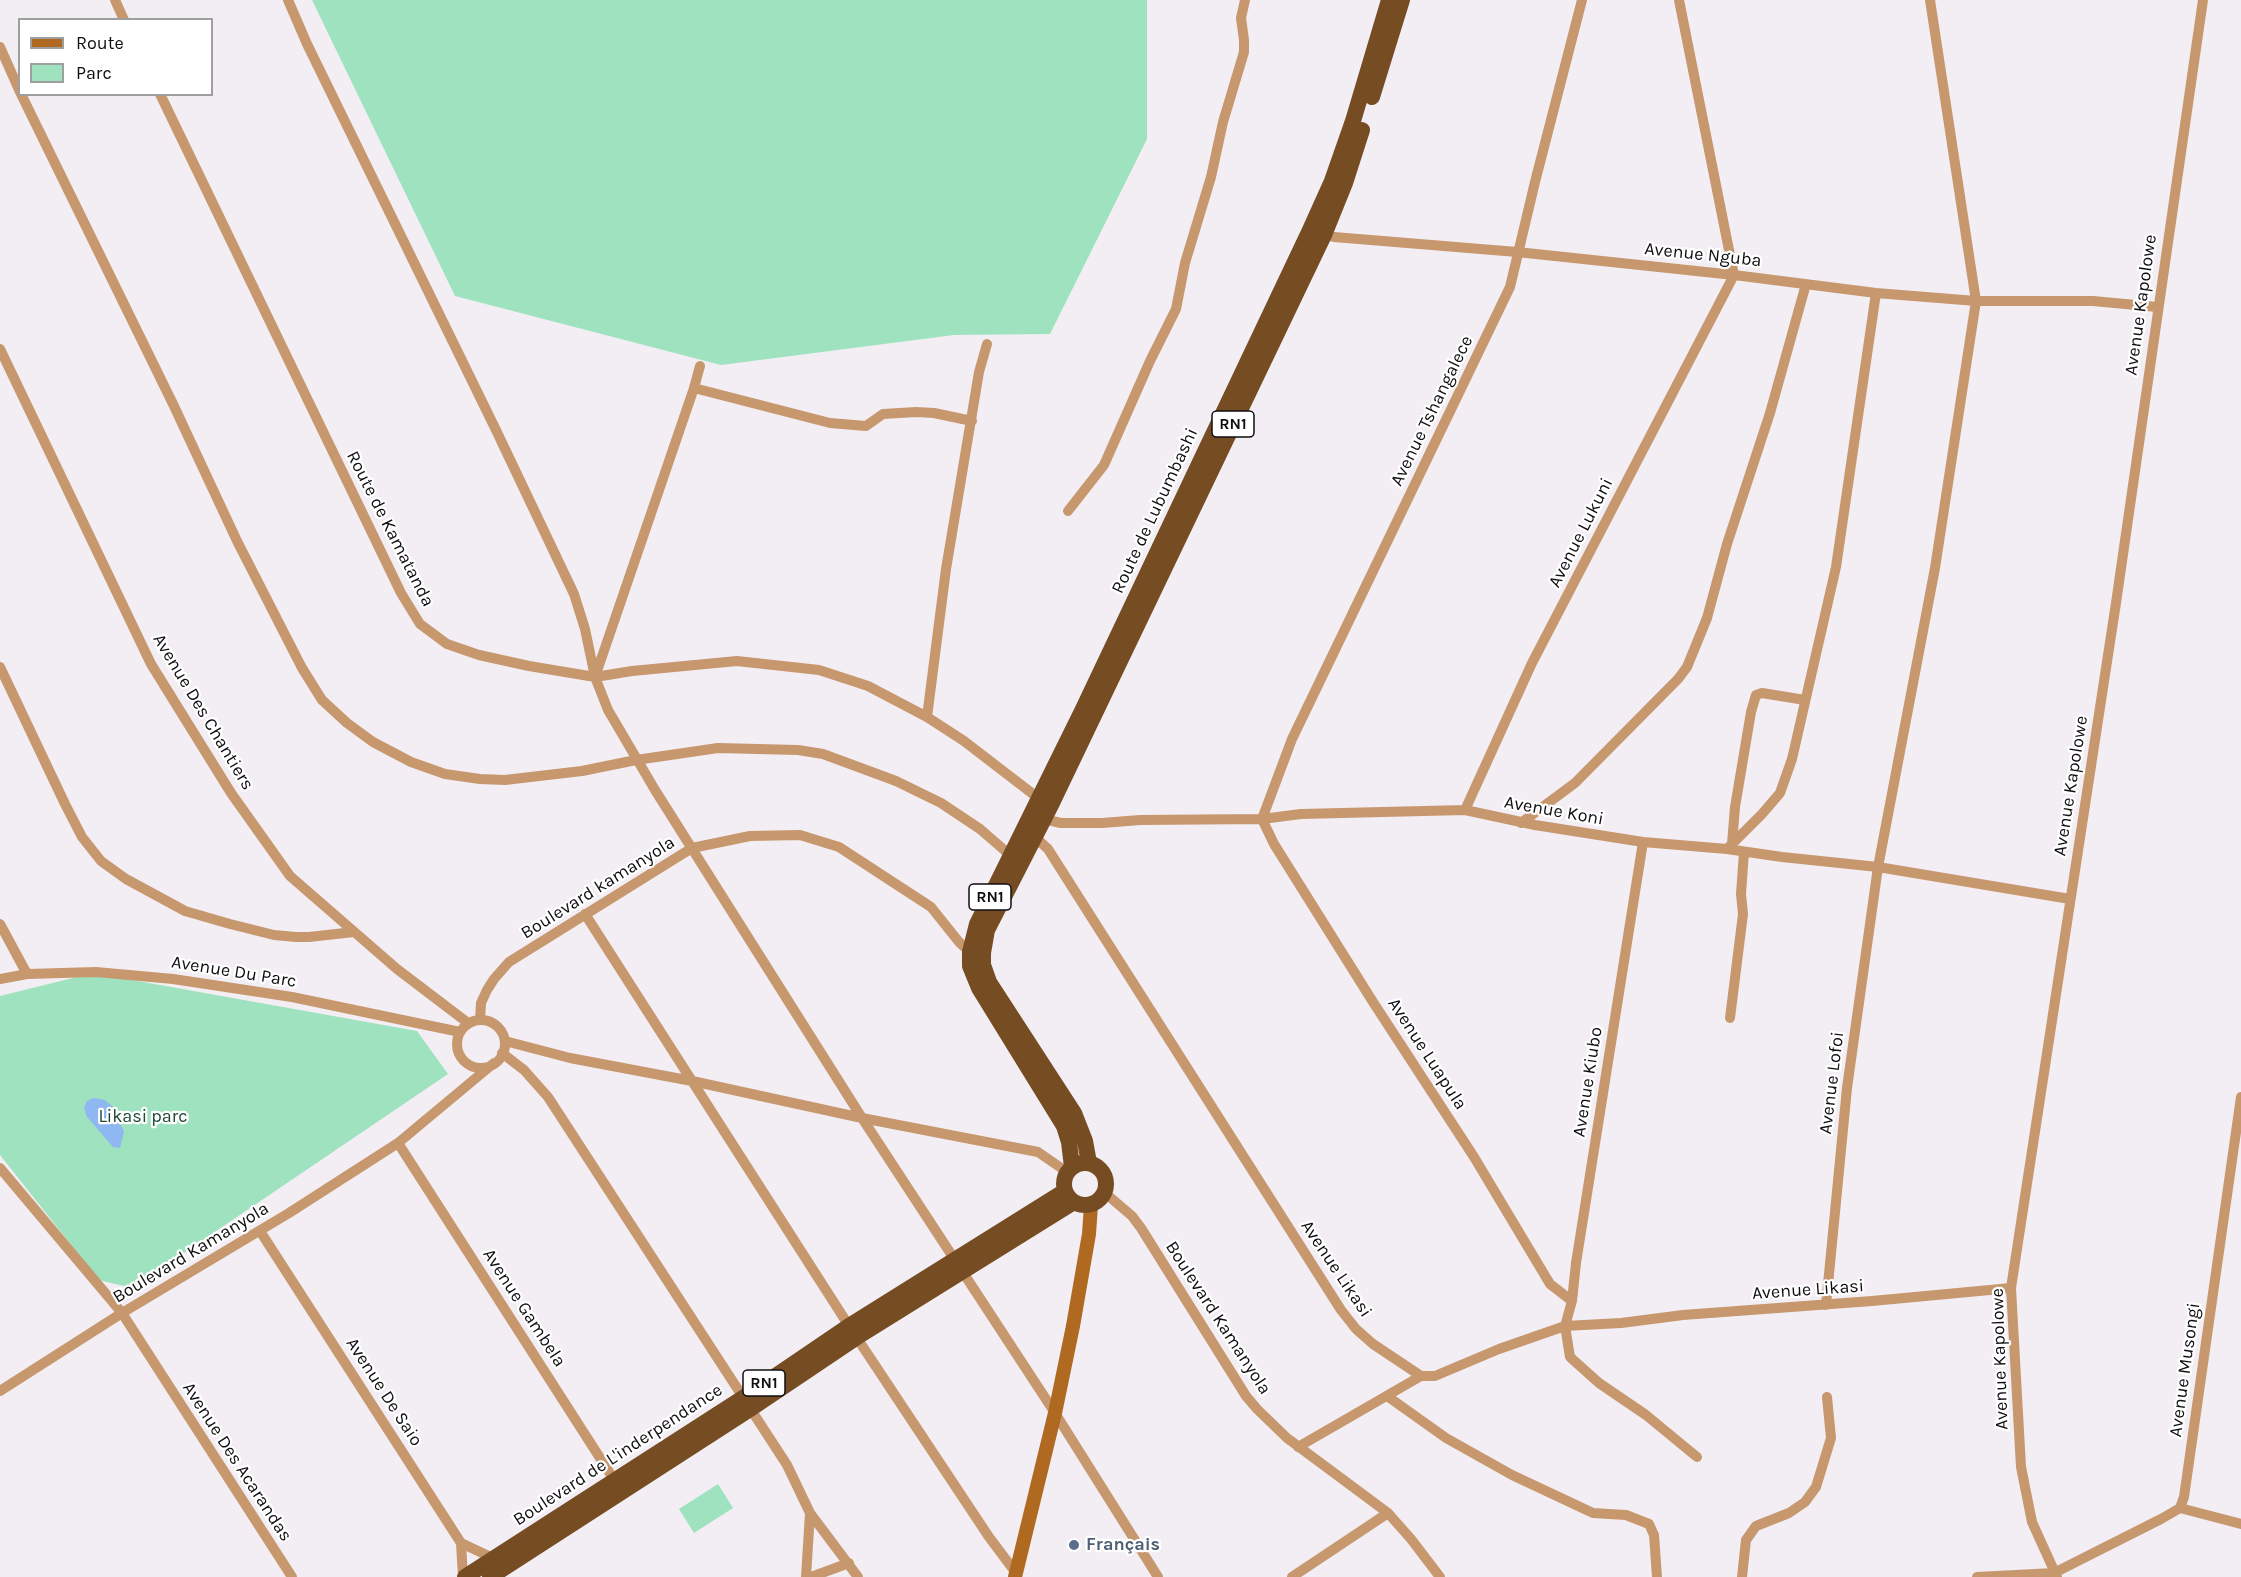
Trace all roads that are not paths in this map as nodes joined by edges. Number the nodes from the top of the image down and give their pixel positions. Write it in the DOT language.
graph roads {
  1 [pos="115,0"];
  2 [pos="288,0"];
  3 [pos="1245,0"];
  4 [pos="1389,0"];
  5 [pos="1402,0"];
  6 [pos="1582,0"];
  7 [pos="1679,0"];
  8 [pos="1930,0"];
  9 [pos="2203,0"];
  10 [pos="123,18"];
  11 [pos="0,47"];
  12 [pos="18,88"];
  13 [pos="21,96"];
  14 [pos="161,96"];
  15 [pos="1317,232"];
  16 [pos="1517,252"];
  17 [pos="1734,275"];
  18 [pos="1806,284"];
  19 [pos="1876,293"];
  20 [pos="1976,301"];
  21 [pos="2157,307"];
  22 [pos="987,344"];
  23 [pos="0,349"];
  24 [pos="700,366"];
  25 [pos="694,388"];
  26 [pos="972,422"];
  27 [pos="1068,511"];
  28 [pos="0,667"];
  29 [pos="595,678"];
  30 [pos="1805,700"];
  31 [pos="927,717"];
  32 [pos="636,760"];
  33 [pos="1041,810"];
  34 [pos="1465,810"];
  35 [pos="1262,819"];
  36 [pos="1521,823"];
  37 [pos="1035,837"];
  38 [pos="1643,843"];
  39 [pos="1729,846"];
  40 [pos="692,848"];
  41 [pos="1744,852"];
  42 [pos="1010,855"];
  43 [pos="1878,867"];
  44 [pos="2070,899"];
  45 [pos="585,914"];
  46 [pos="0,924"];
  47 [pos="354,932"];
  48 [pos="976,959"];
  49 [pos="27,974"];
  50 [pos="0,979"];
  51 [pos="1730,1018"];
  52 [pos="480,1020"];
  53 [pos="468,1023"];
  54 [pos="460,1032"];
  55 [pos="505,1041"];
  56 [pos="502,1053"];
  57 [pos="494,1063"];
  58 [pos="692,1081"];
  59 [pos="2241,1096"];
  60 [pos="862,1118"];
  61 [pos="398,1143"];
  62 [pos="1076,1167"];
  63 [pos="0,1168"];
  64 [pos="1104,1193"];
  65 [pos="1076,1199"];
  66 [pos="260,1231"];
  67 [pos="957,1265"];
  68 [pos="2011,1288"];
  69 [pos="1572,1300"];
  70 [pos="1826,1305"];
  71 [pos="122,1313"];
  72 [pos="1566,1326"];
  73 [pos="853,1331"];
  74 [pos="1421,1376"];
  75 [pos="0,1391"];
  76 [pos="1387,1396"];
  77 [pos="1827,1396"];
  78 [pos="747,1403"];
  79 [pos="1055,1413"];
  80 [pos="1298,1447"];
  81 [pos="1697,1457"];
  82 [pos="618,1486"];
  83 [pos="2180,1508"];
  84 [pos="810,1513"];
  85 [pos="1388,1513"];
  86 [pos="2241,1524"];
  87 [pos="462,1543"];
  88 [pos="849,1563"];
  89 [pos="497,1570"];
  90 [pos="1015,1575"];
  91 [pos="2055,1576"];
  92 [pos="292,1577"];
  93 [pos="464,1577"];
  94 [pos="806,1577"];
  95 [pos="812,1577"];
  96 [pos="858,1577"];
  97 [pos="1158,1577"];
  98 [pos="1292,1577"];
  99 [pos="1440,1577"];
  100 [pos="1657,1577"];
  101 [pos="1742,1577"];
  102 [pos="1977,1577"];
  1 -- 10 [label="street"];
  2 -- 29 [label="street"];
  3 -- 27 [label="street"];
  4 -- 15 [label="highway, Route de Lubumbashi / RN1"];
  5 -- 15 [label="highway, Route de Lubumbashi / RN1"];
  6 -- 16 [label="street, Avenue Tshangalece"];
  7 -- 17 [label="street"];
  8 -- 20 [label="street, Avenue Lofoi"];
  9 -- 21 [label="street, Avenue Kapolowe"];
  11 -- 12 [label="street"];
  13 -- 32 [label="street"];
  14 -- 29 [label="street, Route de Kamatanda"];
  15 -- 16 [label="street, Avenue Nguba"];
  15 -- 33 [label="highway, Route de Lubumbashi / RN1"];
  16 -- 17 [label="street, Avenue Nguba"];
  16 -- 35 [label="street, Avenue Tshangalece"];
  17 -- 18 [label="street, Avenue Nguba"];
  17 -- 34 [label="street, Avenue Lukuni"];
  18 -- 19 [label="street, Avenue Nguba"];
  18 -- 36 [label="street"];
  19 -- 20 [label="street, Avenue Nguba"];
  19 -- 30 [label="street"];
  20 -- 21 [label="street, Avenue Nguba"];
  20 -- 43 [label="street, Avenue Lofoi"];
  21 -- 44 [label="street, Avenue Kapolowe"];
  22 -- 26 [label="street"];
  23 -- 47 [label="street, Avenue Des Chantiers"];
  24 -- 25 [label="street"];
  25 -- 26 [label="street"];
  25 -- 29 [label="street"];
  26 -- 31 [label="street"];
  28 -- 47 [label="street"];
  29 -- 31 [label="street, Route de Kamatanda"];
  29 -- 32 [label="street"];
  30 -- 39 [label="street"];
  30 -- 39 [label="street"];
  31 -- 33 [label="street, Route de Kamatanda"];
  32 -- 40 [label="street"];
  32 -- 42 [label="street"];
  33 -- 35 [label="street, Avenue Koni"];
  33 -- 37 [label="highway, Route de Lubumbashi / RN1"];
  33 -- 42 [label="highway, Route de Lubumbashi / RN1"];
  34 -- 35 [label="street, Avenue Koni"];
  34 -- 36 [label="street, Avenue Koni"];
  35 -- 69 [label="street, Avenue Luapula"];
  36 -- 38 [label="street, Avenue Koni"];
  37 -- 48 [label="highway, Route de Lubumbashi / RN1"];
  37 -- 74 [label="street, Avenue Likasi"];
  38 -- 39 [label="street, Avenue Koni"];
  38 -- 69 [label="street, Avenue Kiubo"];
  39 -- 41 [label="street, Avenue Koni"];
  40 -- 45 [label="street, Boulevard kamanyola"];
  40 -- 48 [label="street, Boulevard kamanyola"];
  40 -- 60 [label="street"];
  41 -- 43 [label="street, Avenue Koni"];
  41 -- 51 [label="street"];
  42 -- 48 [label="highway, Route de Lubumbashi / RN1"];
  43 -- 44 [label="street, Avenue Koni"];
  43 -- 70 [label="street, Avenue Lofoi"];
  44 -- 68 [label="street, Avenue Kapolowe"];
  45 -- 52 [label="street, Boulevard kamanyola"];
  45 -- 58 [label="street"];
  46 -- 49 [label="street"];
  47 -- 53 [label="street, Avenue Des Chantiers"];
  48 -- 62 [label="highway"];
  49 -- 50 [label="street, Avenue Du Parc"];
  49 -- 54 [label="street, Avenue Du Parc"];
  52 -- 53 [label="street"];
  52 -- 55 [label="street"];
  53 -- 54 [label="street"];
  54 -- 57 [label="street"];
  55 -- 56 [label="street"];
  55 -- 58 [label="street"];
  56 -- 57 [label="street"];
  56 -- 78 [label="street"];
  57 -- 61 [label="street, Boulevard Kamanyola"];
  58 -- 60 [label="street"];
  58 -- 73 [label="street"];
  59 -- 83 [label="street, Avenue Musongi"];
  60 -- 62 [label="street"];
  60 -- 67 [label="street"];
  61 -- 66 [label="street, Boulevard Kamanyola"];
  61 -- 82 [label="street, Avenue Gambela"];
  62 -- 64 [label="highway"];
  62 -- 65 [label="highway"];
  63 -- 71 [label="street, Avenue Des Acarandas"];
  64 -- 65 [label="highway"];
  64 -- 80 [label="street, Boulevard Kamanyola"];
  65 -- 67 [label="highway, Boulevard de L'inderpendance / RN1"];
  65 -- 79 [label="main road"];
  66 -- 71 [label="street, Boulevard Kamanyola"];
  66 -- 87 [label="street, Avenue De Saio"];
  67 -- 73 [label="highway, Boulevard de L'inderpendance / RN1"];
  67 -- 79 [label="street"];
  68 -- 70 [label="street, Avenue Likasi"];
  68 -- 91 [label="street, Avenue Kapolowe"];
  69 -- 72 [label="street, Avenue Kiubo"];
  70 -- 72 [label="street, Avenue Likasi"];
  71 -- 75 [label="street, Boulevard Kamanyola"];
  71 -- 92 [label="street, Avenue Des Acarandas"];
  72 -- 74 [label="street, Avenue Likasi"];
  72 -- 81 [label="street"];
  73 -- 78 [label="highway, Boulevard de L'inderpendance / RN1"];
  73 -- 90 [label="street"];
  74 -- 76 [label="street"];
  76 -- 80 [label="street"];
  76 -- 100 [label="street"];
  77 -- 101 [label="street"];
  78 -- 82 [label="highway, Boulevard de L'inderpendance / RN1"];
  78 -- 84 [label="street"];
  79 -- 90 [label="main road"];
  79 -- 97 [label="street"];
  80 -- 85 [label="street, Boulevard Kamanyola"];
  82 -- 89 [label="highway, Boulevard de L'inderpendance / RN1"];
  83 -- 86 [label="street"];
  83 -- 91 [label="street"];
  84 -- 88 [label="street"];
  84 -- 94 [label="street"];
  85 -- 98 [label="street"];
  85 -- 99 [label="street, Boulevard Kamanyola"];
  87 -- 89 [label="street"];
  87 -- 93 [label="street"];
  88 -- 95 [label="street"];
  88 -- 96 [label="street"];
  89 -- 93 [label="highway, Boulevard de L'inderpendance / RN1"];
  91 -- 102 [label="street"];
}
